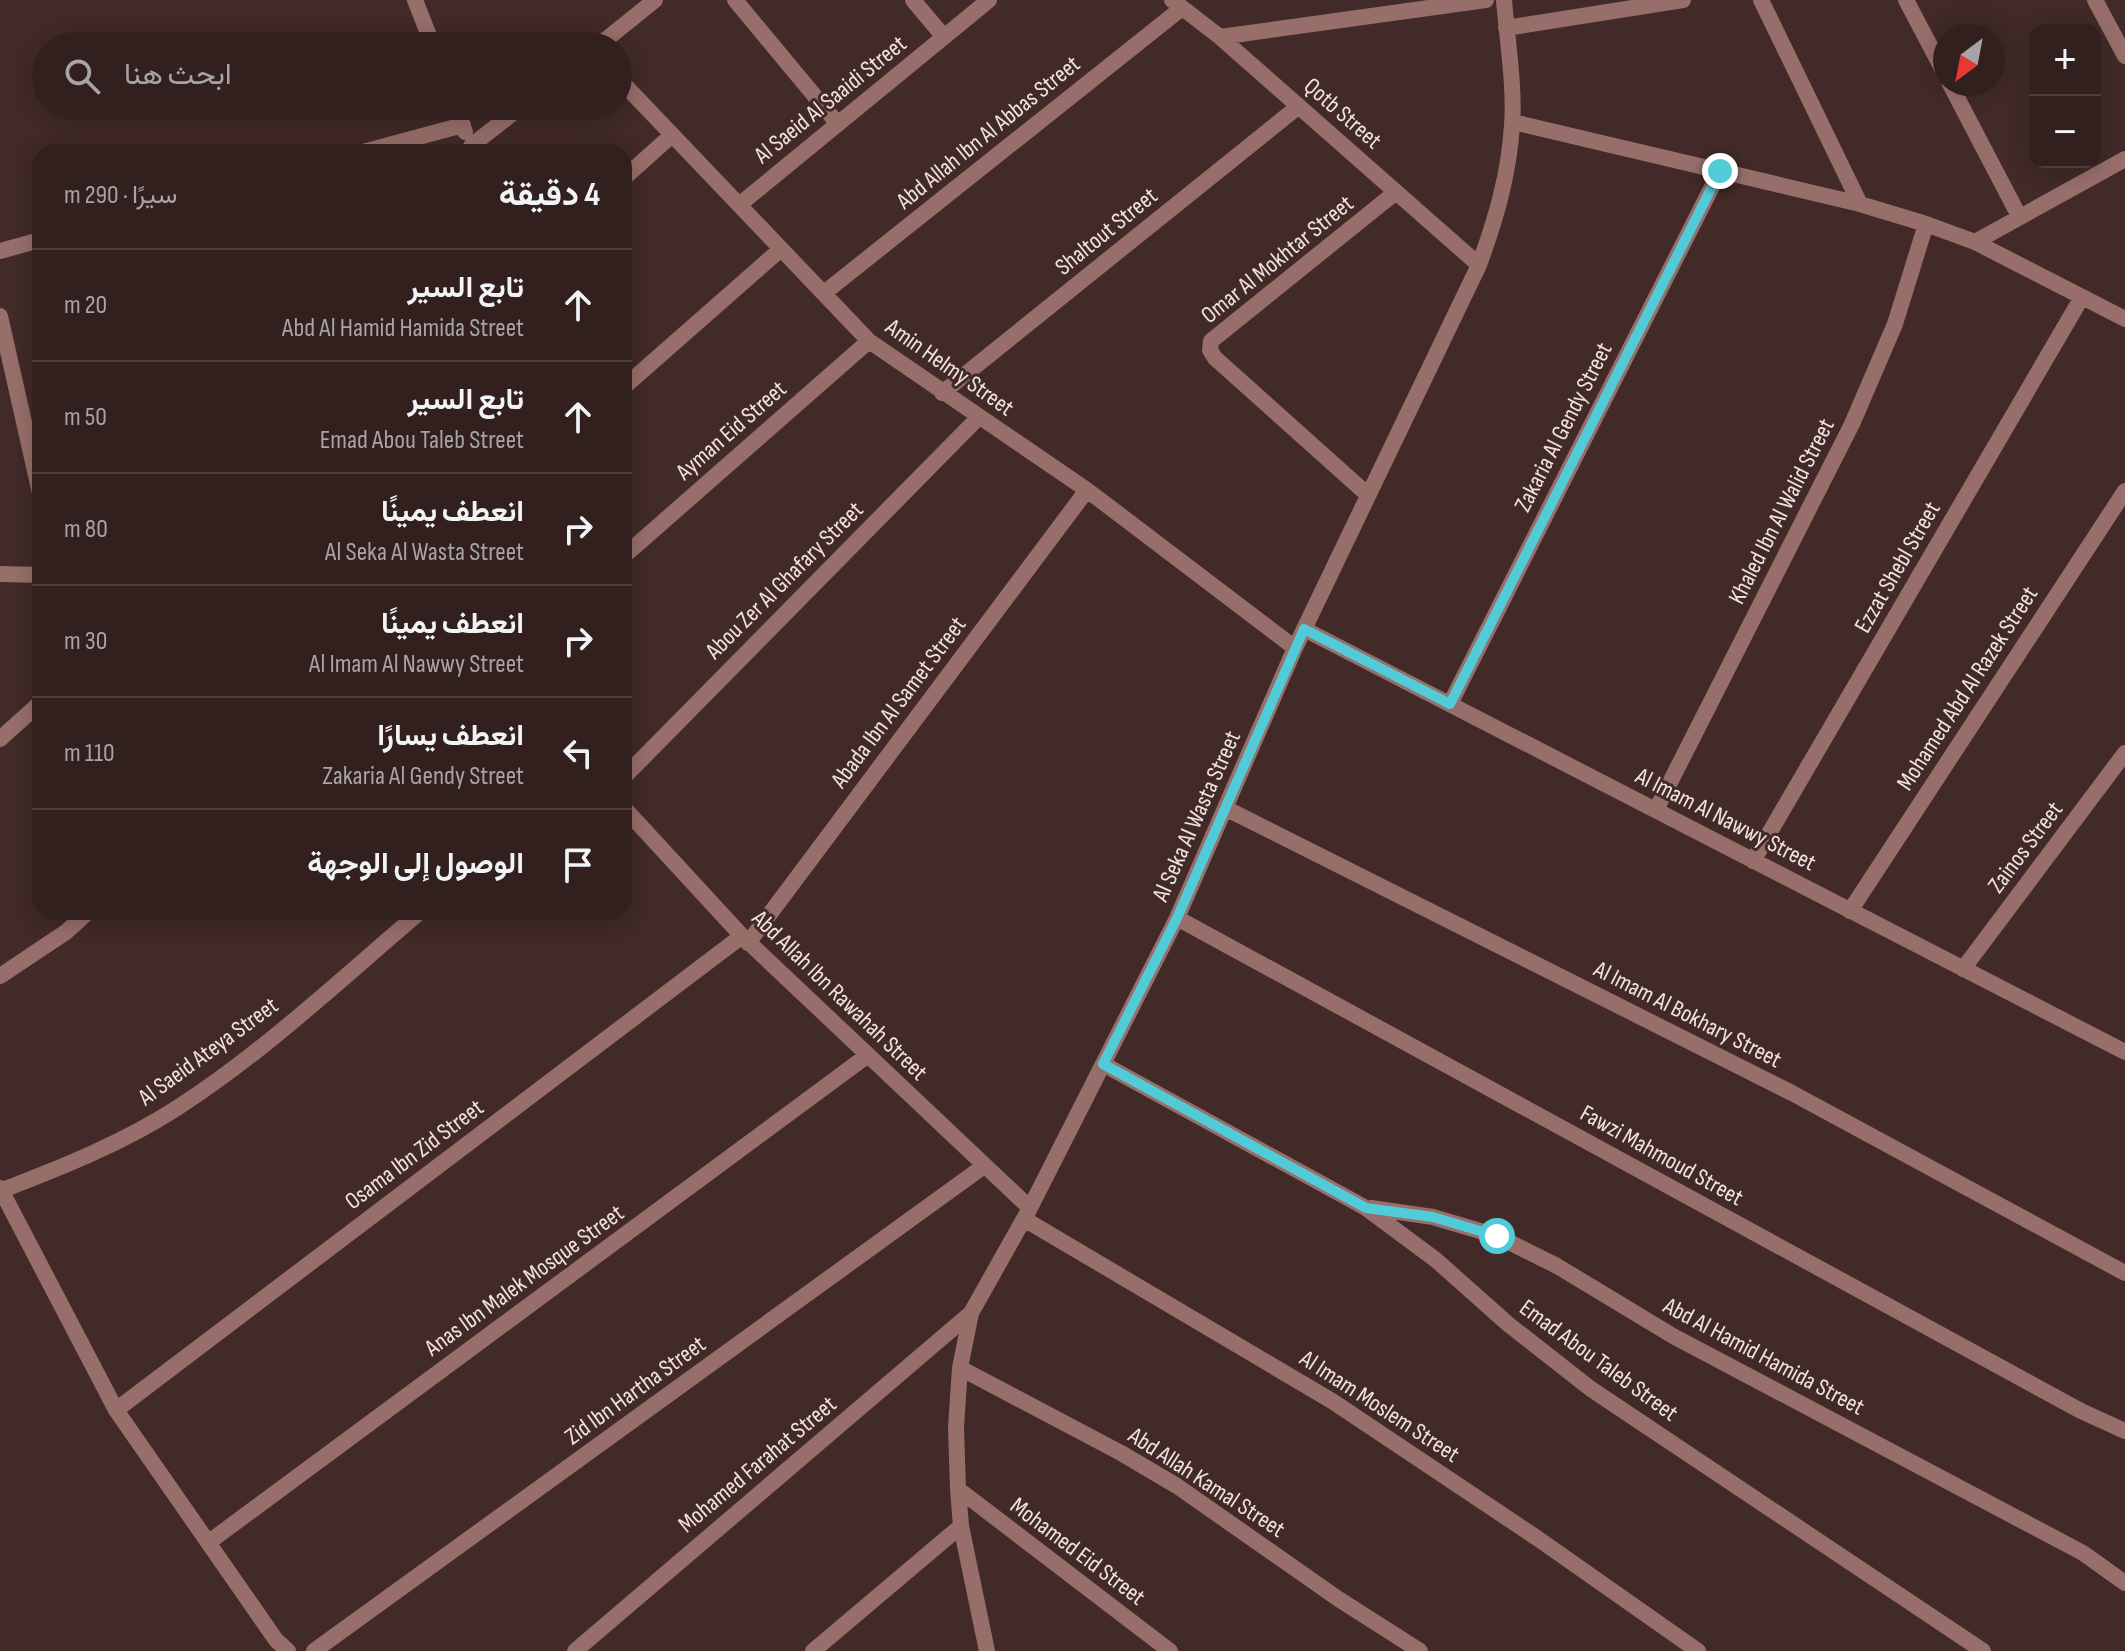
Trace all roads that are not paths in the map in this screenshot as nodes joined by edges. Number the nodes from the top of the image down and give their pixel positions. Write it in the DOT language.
graph roads {
  1 [pos="415,0"];
  2 [pos="655,0"];
  3 [pos="735,0"];
  4 [pos="913,0"];
  5 [pos="989,0"];
  6 [pos="1486,0"];
  7 [pos="1504,0"];
  8 [pos="1683,0"];
  9 [pos="1761,0"];
  10 [pos="1906,0"];
  11 [pos="2095,0"];
  12 [pos="1177,4"];
  13 [pos="1506,28"];
  14 [pos="428,32"];
  15 [pos="615,32"];
  16 [pos="944,37"];
  17 [pos="1220,37"];
  18 [pos="1933,51"];
  19 [pos="2125,56"];
  20 [pos="632,93"];
  21 [pos="1956,96"];
  22 [pos="1299,106"];
  23 [pos="461,120"];
  24 [pos="506,120"];
  25 [pos="1513,122"];
  26 [pos="838,124"];
  27 [pos="463,125"];
  28 [pos="672,135"];
  29 [pos="393,144"];
  30 [pos="470,144"];
  31 [pos="478,144"];
  32 [pos="2125,159"];
  33 [pos="632,171"];
  34 [pos="1720,171"];
  35 [pos="1396,192"];
  36 [pos="1860,204"];
  37 [pos="739,205"];
  38 [pos="2019,216"];
  39 [pos="1926,224"];
  40 [pos="32,242"];
  41 [pos="1975,242"];
  42 [pos="781,249"];
  43 [pos="0,251"];
  44 [pos="1479,265"];
  45 [pos="824,293"];
  46 [pos="2082,297"];
  47 [pos="0,316"];
  48 [pos="2125,319"];
  49 [pos="869,341"];
  50 [pos="632,380"];
  51 [pos="942,393"];
  52 [pos="978,418"];
  53 [pos="32,458"];
  54 [pos="1087,490"];
  55 [pos="2125,491"];
  56 [pos="1368,495"];
  57 [pos="632,549"];
  58 [pos="0,574"];
  59 [pos="32,575"];
  60 [pos="1304,629"];
  61 [pos="1295,648"];
  62 [pos="1450,704"];
  63 [pos="32,710"];
  64 [pos="0,739"];
  65 [pos="2125,753"];
  66 [pos="632,769"];
  67 [pos="1225,808"];
  68 [pos="1656,810"];
  69 [pos="632,817"];
  70 [pos="1753,861"];
  71 [pos="1850,911"];
  72 [pos="1177,918"];
  73 [pos="79,920"];
  74 [pos="411,920"];
  75 [pos="745,940"];
  76 [pos="1963,969"];
  77 [pos="0,976"];
  78 [pos="2125,1052"];
  79 [pos="868,1055"];
  80 [pos="1103,1064"];
  81 [pos="984,1166"];
  82 [pos="0,1190"];
  83 [pos="1366,1208"];
  84 [pos="1027,1214"];
  85 [pos="2125,1273"];
  86 [pos="971,1313"];
  87 [pos="960,1368"];
  88 [pos="116,1410"];
  89 [pos="2125,1431"];
  90 [pos="958,1489"];
  91 [pos="961,1526"];
  92 [pos="209,1542"];
  93 [pos="2125,1583"];
  94 [pos="288,1651"];
  95 [pos="314,1651"];
  96 [pos="575,1651"];
  97 [pos="813,1651"];
  98 [pos="987,1651"];
  99 [pos="1170,1651"];
  100 [pos="1420,1651"];
  101 [pos="1698,1651"];
  102 [pos="1983,1651"];
  1 -- 14 [label="street"];
  2 -- 15 [label="street"];
  3 -- 26 [label="street"];
  4 -- 16 [label="street"];
  5 -- 16 [label="street, Al Saeid Al Saaidi Street"];
  6 -- 17 [label="street"];
  7 -- 13 [label="street, Al Seka Al Wasta Street"];
  8 -- 13 [label="street"];
  9 -- 36 [label="street"];
  10 -- 18 [label="street"];
  11 -- 19 [label="street"];
  12 -- 17 [label="street, Qotb Street"];
  12 -- 45 [label="street, Abd Allah Ibn Al Abbas Street"];
  13 -- 25 [label="street, Al Seka Al Wasta Street"];
  16 -- 26 [label="street, Al Saeid Al Saaidi Street"];
  17 -- 22 [label="street, Qotb Street"];
  20 -- 28 [label="street, Amin Helmy Street"];
  21 -- 38 [label="street"];
  22 -- 35 [label="street, Qotb Street"];
  22 -- 51 [label="street, Shaltout Street"];
  23 -- 27 [label="street"];
  24 -- 31 [label="street"];
  25 -- 34 [label="street"];
  25 -- 44 [label="street, Al Seka Al Wasta Street"];
  26 -- 37 [label="street, Al Saeid Al Saaidi Street"];
  27 -- 29 [label="street"];
  27 -- 30 [label="street"];
  28 -- 33 [label="street"];
  28 -- 37 [label="street, Amin Helmy Street"];
  32 -- 38 [label="street"];
  34 -- 36 [label="street"];
  34 -- 62 [label="street, Zakaria Al Gendy Street"];
  35 -- 44 [label="street, Qotb Street"];
  35 -- 56 [label="street, Omar Al Mokhtar Street"];
  36 -- 39 [label="street"];
  37 -- 42 [label="street, Amin Helmy Street"];
  38 -- 41 [label="street"];
  39 -- 41 [label="street"];
  39 -- 68 [label="street, Khaled Ibn Al Walid Street"];
  40 -- 43 [label="street"];
  41 -- 46 [label="street"];
  42 -- 45 [label="street, Amin Helmy Street"];
  42 -- 50 [label="street"];
  44 -- 56 [label="street, Al Seka Al Wasta Street"];
  45 -- 49 [label="street, Amin Helmy Street"];
  46 -- 48 [label="street"];
  46 -- 70 [label="street, Ezzat Shebl Street"];
  47 -- 53 [label="street"];
  49 -- 51 [label="street, Amin Helmy Street"];
  49 -- 57 [label="street, Ayman Eid Street"];
  51 -- 52 [label="street, Amin Helmy Street"];
  52 -- 54 [label="street, Amin Helmy Street"];
  52 -- 66 [label="street, Abou Zer Al Ghafary Street"];
  54 -- 61 [label="street, Amin Helmy Street"];
  54 -- 75 [label="street, Abada Ibn Al Samet Street"];
  55 -- 71 [label="street, Mohamed Abd Al Razek Street"];
  56 -- 60 [label="street, Al Seka Al Wasta Street"];
  58 -- 59 [label="street"];
  60 -- 61 [label="street, Al Seka Al Wasta Street"];
  60 -- 62 [label="street, Al Imam Al Nawwy Street"];
  61 -- 67 [label="street, Al Seka Al Wasta Street"];
  62 -- 68 [label="street, Al Imam Al Nawwy Street"];
  63 -- 64 [label="street"];
  65 -- 76 [label="street, Zainos Street"];
  67 -- 72 [label="street, Al Seka Al Wasta Street"];
  67 -- 85 [label="street, Al Imam Al Bokhary Street"];
  68 -- 70 [label="street, Al Imam Al Nawwy Street"];
  69 -- 75 [label="street, Abd Allah Ibn Rawahah Street"];
  70 -- 71 [label="street, Al Imam Al Nawwy Street"];
  71 -- 76 [label="street, Al Imam Al Nawwy Street"];
  72 -- 80 [label="street, Al Seka Al Wasta Street"];
  72 -- 89 [label="street, Fawzi Mahmoud Street"];
  73 -- 77 [label="street"];
  74 -- 82 [label="street, Al Saeid Ateya Street"];
  75 -- 79 [label="street, Abd Allah Ibn Rawahah Street"];
  75 -- 88 [label="street, Osama Ibn Zid Street"];
  76 -- 78 [label="street, Al Imam Al Nawwy Street"];
  79 -- 81 [label="street, Abd Allah Ibn Rawahah Street"];
  79 -- 92 [label="street, Anas Ibn Malek Mosque Street"];
  80 -- 83 [label="street, Emad Abou Taleb Street"];
  80 -- 84 [label="street, Al Seka Al Wasta Street"];
  81 -- 84 [label="street, Abd Allah Ibn Rawahah Street"];
  81 -- 95 [label="street, Zid Ibn Hartha Street"];
  82 -- 88 [label="street"];
  83 -- 93 [label="street, Abd Al Hamid Hamida Street"];
  83 -- 102 [label="street, Emad Abou Taleb Street"];
  84 -- 86 [label="street, Al Seka Al Wasta Street"];
  84 -- 101 [label="street, Al Imam Moslem Street"];
  86 -- 87 [label="street, Al Seka Al Wasta Street"];
  86 -- 96 [label="street, Mohamed Farahat Street"];
  87 -- 90 [label="street, Al Seka Al Wasta Street"];
  87 -- 100 [label="street, Abd Allah Kamal Street"];
  88 -- 92 [label="street"];
  90 -- 91 [label="street, Al Seka Al Wasta Street"];
  90 -- 99 [label="street, Mohamed Eid Street"];
  91 -- 97 [label="street"];
  91 -- 98 [label="street, Al Seka Al Wasta Street"];
  92 -- 94 [label="street"];
}
